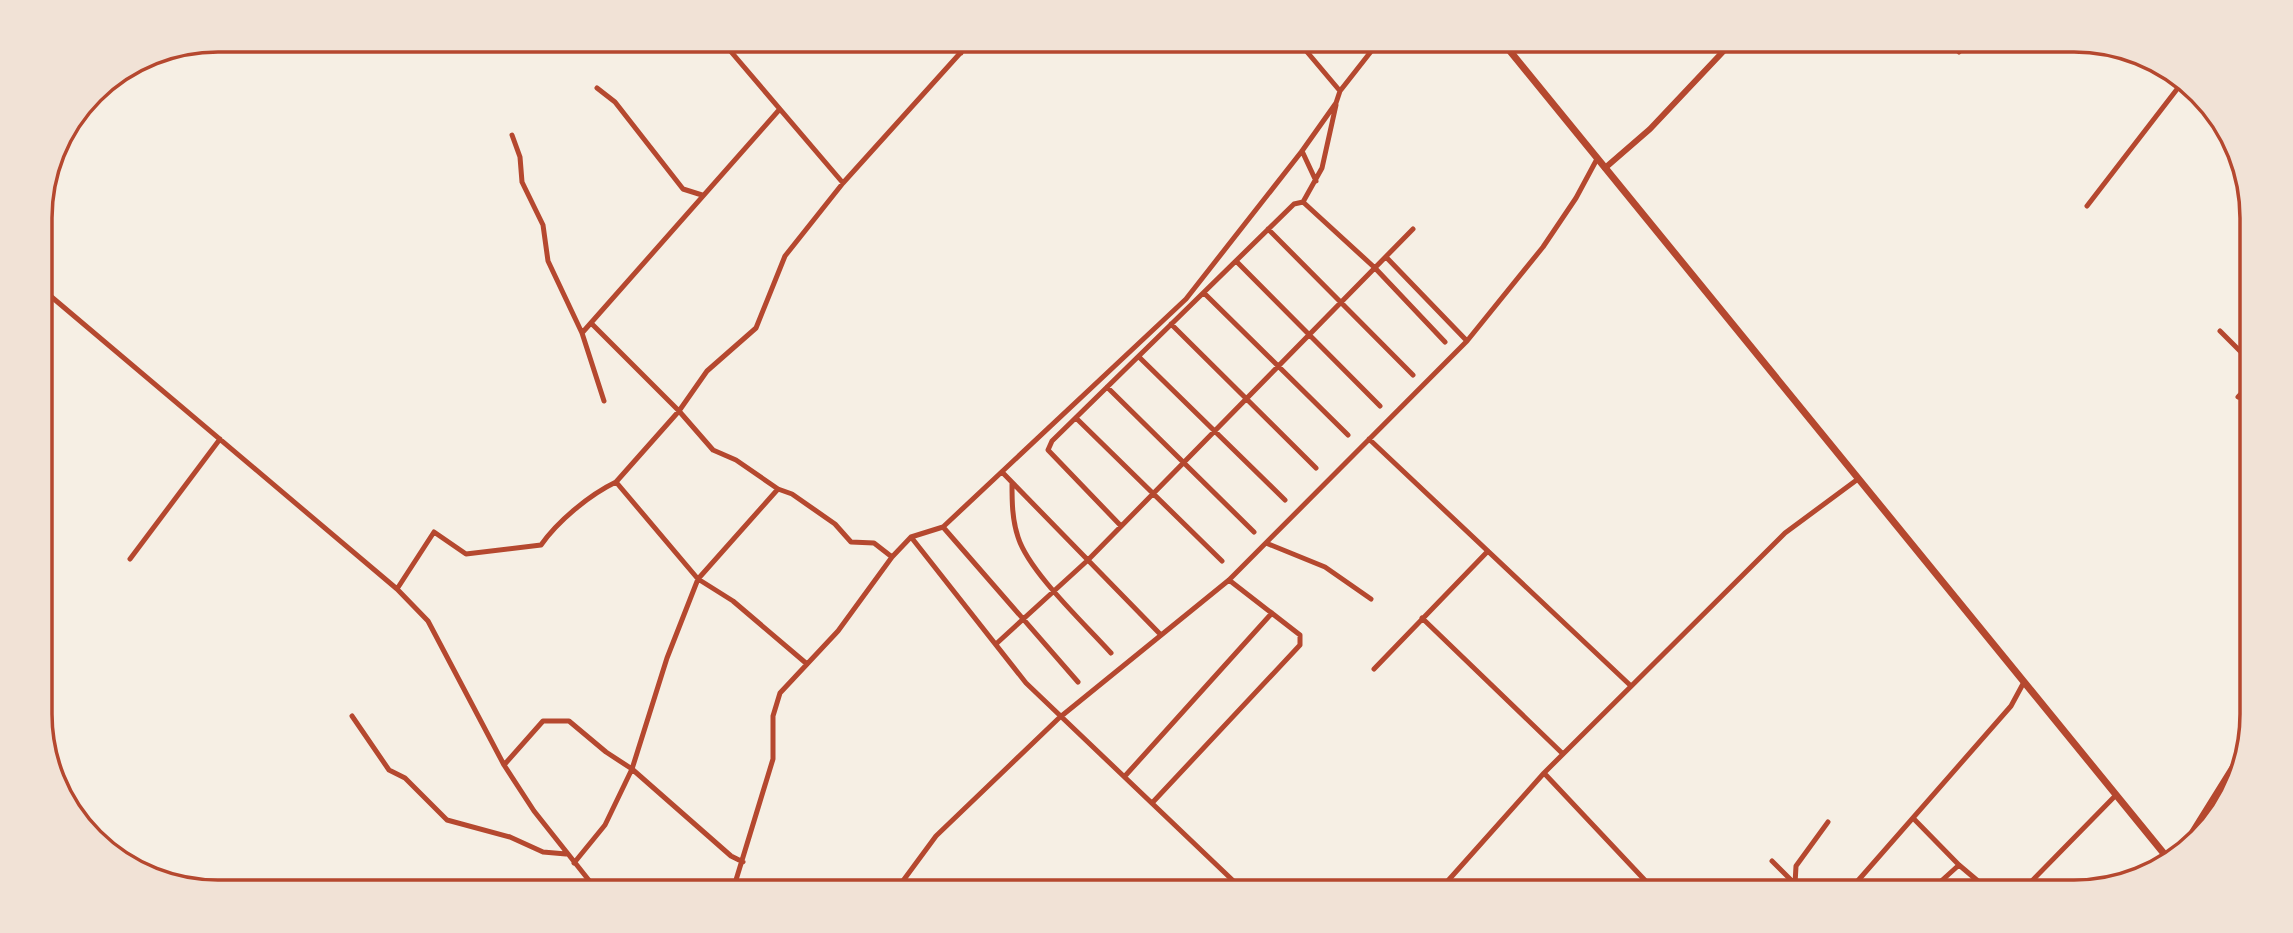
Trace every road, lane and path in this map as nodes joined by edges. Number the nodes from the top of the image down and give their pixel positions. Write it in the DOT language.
graph roads {
  1 [pos="731,52"];
  2 [pos="1307,52"];
  3 [pos="1371,52"];
  4 [pos="1510,52"];
  5 [pos="1723,52"];
  6 [pos="961,53"];
  7 [pos="597,88"];
  8 [pos="2177,88"];
  9 [pos="1340,91"];
  10 [pos="1336,103"];
  11 [pos="779,110"];
  12 [pos="512,135"];
  13 [pos="1302,151"];
  14 [pos="1597,159"];
  15 [pos="1605,168"];
  16 [pos="1316,181"];
  17 [pos="843,183"];
  18 [pos="702,195"];
  19 [pos="1303,202"];
  20 [pos="2087,206"];
  21 [pos="1268,229"];
  22 [pos="1413,229"];
  23 [pos="1386,257"];
  24 [pos="1236,261"];
  25 [pos="1375,268"];
  26 [pos="1204,293"];
  27 [pos="53,298"];
  28 [pos="1341,303"];
  29 [pos="591,323"];
  30 [pos="1171,324"];
  31 [pos="2220,331"];
  32 [pos="582,333"];
  33 [pos="1310,334"];
  34 [pos="1467,341"];
  35 [pos="1445,342"];
  36 [pos="2240,351"];
  37 [pos="1139,357"];
  38 [pos="1278,367"];
  39 [pos="1412,375"];
  40 [pos="1107,387"];
  41 [pos="1246,399"];
  42 [pos="604,401"];
  43 [pos="1380,406"];
  44 [pos="679,411"];
  45 [pos="1076,418"];
  46 [pos="1213,432"];
  47 [pos="1348,435"];
  48 [pos="220,439"];
  49 [pos="1369,439"];
  50 [pos="1183,463"];
  51 [pos="1317,468"];
  52 [pos="1002,472"];
  53 [pos="1858,479"];
  54 [pos="616,482"];
  55 [pos="1012,483"];
  56 [pos="778,489"];
  57 [pos="1152,494"];
  58 [pos="1285,499"];
  59 [pos="1121,526"];
  60 [pos="943,527"];
  61 [pos="1254,532"];
  62 [pos="911,537"];
  63 [pos="1266,543"];
  64 [pos="1488,551"];
  65 [pos="892,557"];
  66 [pos="130,559"];
  67 [pos="1088,560"];
  68 [pos="1222,561"];
  69 [pos="698,579"];
  70 [pos="1229,580"];
  71 [pos="397,589"];
  72 [pos="1055,590"];
  73 [pos="1371,599"];
  74 [pos="1272,613"];
  75 [pos="1422,618"];
  76 [pos="1023,619"];
  77 [pos="1161,635"];
  78 [pos="996,644"];
  79 [pos="1111,653"];
  80 [pos="807,664"];
  81 [pos="1374,669"];
  82 [pos="1078,682"];
  83 [pos="2024,682"];
  84 [pos="1631,686"];
  85 [pos="352,716"];
  86 [pos="1059,718"];
  87 [pos="1563,754"];
  88 [pos="505,765"];
  89 [pos="2232,767"];
  90 [pos="632,769"];
  91 [pos="1544,773"];
  92 [pos="1125,776"];
  93 [pos="2116,795"];
  94 [pos="1153,802"];
  95 [pos="1913,818"];
  96 [pos="1828,822"];
  97 [pos="2191,833"];
  98 [pos="566,854"];
  99 [pos="2163,854"];
  100 [pos="1772,861"];
  101 [pos="743,862"];
  102 [pos="574,863"];
  103 [pos="1959,865"];
  104 [pos="588,880"];
  105 [pos="737,880"];
  106 [pos="904,880"];
  107 [pos="1234,880"];
  108 [pos="1448,880"];
  109 [pos="1645,880"];
  110 [pos="1791,880"];
  111 [pos="1795,880"];
  112 [pos="1859,880"];
  113 [pos="1942,880"];
  114 [pos="1977,880"];
  115 [pos="2033,880"];
  1 -- 11 [label="street"];
  2 -- 9 [label="street"];
  3 -- 9 [label="street"];
  4 -- 14 [label="main road"];
  5 -- 15 [label="street"];
  6 -- 17 [label="street"];
  7 -- 18 [label="street"];
  8 -- 20 [label="street"];
  9 -- 10 [label="street"];
  10 -- 13 [label="street"];
  10 -- 16 [label="street"];
  11 -- 17 [label="street"];
  11 -- 18 [label="street"];
  12 -- 32 [label="street"];
  13 -- 16 [label="street"];
  13 -- 52 [label="street"];
  14 -- 15 [label="main road"];
  14 -- 34 [label="street"];
  15 -- 53 [label="main road"];
  16 -- 19 [label="street"];
  17 -- 44 [label="street"];
  18 -- 29 [label="street"];
  19 -- 21 [label="street"];
  19 -- 25 [label="street"];
  21 -- 24 [label="street"];
  21 -- 28 [label="street"];
  22 -- 23 [label="street"];
  23 -- 25 [label="street"];
  23 -- 34 [label="street"];
  24 -- 26 [label="street"];
  24 -- 33 [label="street"];
  25 -- 28 [label="street"];
  25 -- 35 [label="street"];
  26 -- 30 [label="street"];
  26 -- 38 [label="street"];
  27 -- 48 [label="street"];
  28 -- 33 [label="street"];
  28 -- 39 [label="street"];
  29 -- 32 [label="street"];
  29 -- 44 [label="street"];
  30 -- 37 [label="street"];
  30 -- 41 [label="street"];
  31 -- 36 [label="street"];
  32 -- 42 [label="street"];
  33 -- 38 [label="street"];
  33 -- 43 [label="street"];
  34 -- 49 [label="street"];
  37 -- 40 [label="street"];
  37 -- 46 [label="street"];
  38 -- 41 [label="street"];
  38 -- 47 [label="street"];
  40 -- 45 [label="street"];
  40 -- 50 [label="street"];
  41 -- 46 [label="street"];
  41 -- 51 [label="street"];
  44 -- 54 [label="street"];
  44 -- 56 [label="street"];
  45 -- 57 [label="street"];
  45 -- 59 [label="street"];
  46 -- 50 [label="street"];
  46 -- 58 [label="street"];
  48 -- 66 [label="street"];
  48 -- 71 [label="street"];
  49 -- 63 [label="street"];
  49 -- 64 [label="street"];
  50 -- 57 [label="street"];
  50 -- 61 [label="street"];
  52 -- 55 [label="street"];
  52 -- 60 [label="street"];
  53 -- 83 [label="main road"];
  53 -- 84 [label="street"];
  54 -- 69 [label="street"];
  54 -- 71 [label="street"];
  55 -- 67 [label="street"];
  55 -- 72 [label="street"];
  56 -- 65 [label="street"];
  56 -- 69 [label="street"];
  57 -- 59 [label="street"];
  57 -- 68 [label="street"];
  59 -- 67 [label="street"];
  60 -- 62 [label="street"];
  60 -- 76 [label="street"];
  62 -- 65 [label="street"];
  62 -- 78 [label="street"];
  63 -- 70 [label="street"];
  63 -- 73 [label="street"];
  64 -- 75 [label="street"];
  64 -- 84 [label="street"];
  65 -- 80 [label="street"];
  67 -- 72 [label="street"];
  67 -- 77 [label="street"];
  69 -- 80 [label="street"];
  69 -- 90 [label="street"];
  70 -- 74 [label="street"];
  70 -- 77 [label="street"];
  71 -- 88 [label="street"];
  72 -- 76 [label="street"];
  72 -- 79 [label="street"];
  74 -- 92 [label="street"];
  74 -- 94 [label="street"];
  75 -- 81 [label="street"];
  75 -- 87 [label="street"];
  76 -- 78 [label="street"];
  76 -- 82 [label="street"];
  77 -- 86 [label="street"];
  78 -- 86 [label="street"];
  80 -- 101 [label="street"];
  83 -- 93 [label="main road"];
  83 -- 95 [label="street"];
  84 -- 87 [label="street"];
  85 -- 98 [label="street"];
  86 -- 92 [label="street"];
  86 -- 106 [label="street"];
  87 -- 91 [label="street"];
  88 -- 90 [label="street"];
  88 -- 98 [label="street"];
  89 -- 97 [label="street"];
  90 -- 101 [label="street"];
  90 -- 102 [label="street"];
  91 -- 108 [label="street"];
  91 -- 109 [label="street"];
  92 -- 94 [label="street"];
  93 -- 99 [label="main road"];
  93 -- 115 [label="street"];
  94 -- 107 [label="street"];
  95 -- 103 [label="street"];
  95 -- 112 [label="street"];
  96 -- 111 [label="street"];
  98 -- 102 [label="street"];
  100 -- 110 [label="street"];
  101 -- 105 [label="street"];
  102 -- 104 [label="street"];
  103 -- 113 [label="street"];
  103 -- 114 [label="street"];
}
